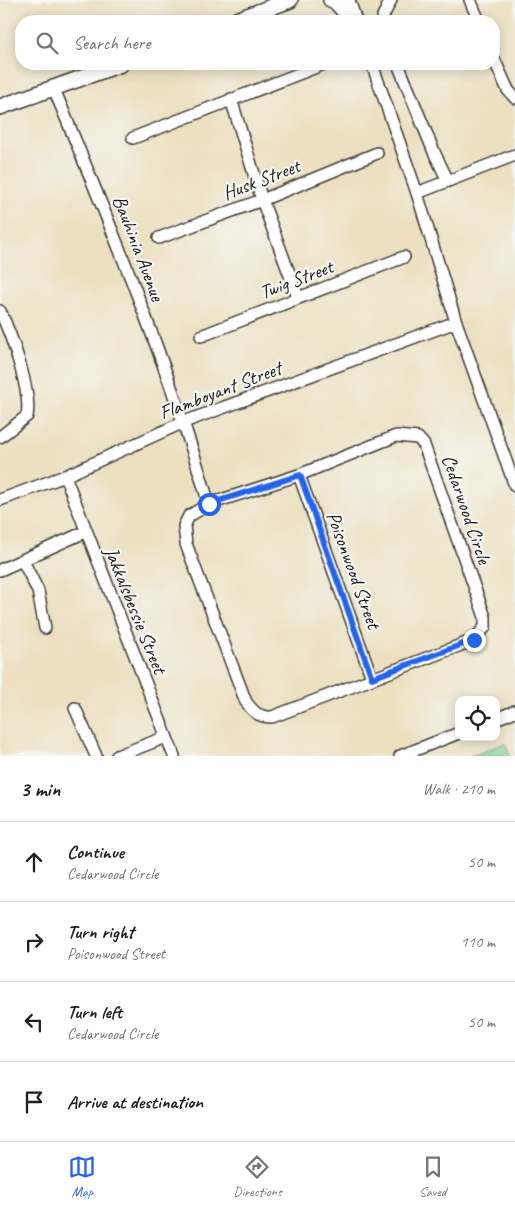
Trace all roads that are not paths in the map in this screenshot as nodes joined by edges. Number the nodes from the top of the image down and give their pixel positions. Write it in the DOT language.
graph roads {
  1 [pos="290,0"];
  2 [pos="331,0"];
  3 [pos="349,0"];
  4 [pos="391,0"];
  5 [pos="470,0"];
  6 [pos="250,15"];
  7 [pos="349,15"];
  8 [pos="353,15"];
  9 [pos="384,15"];
  10 [pos="476,15"];
  11 [pos="105,70"];
  12 [pos="308,70"];
  13 [pos="374,70"];
  14 [pos="400,70"];
  15 [pos="499,70"];
  16 [pos="54,89"];
  17 [pos="515,98"];
  18 [pos="231,99"];
  19 [pos="0,107"];
  20 [pos="133,138"];
  21 [pos="377,153"];
  22 [pos="515,155"];
  23 [pos="448,181"];
  24 [pos="416,193"];
  25 [pos="262,200"];
  26 [pos="159,238"];
  27 [pos="404,257"];
  28 [pos="298,297"];
  29 [pos="0,311"];
  30 [pos="456,322"];
  31 [pos="201,336"];
  32 [pos="184,422"];
  33 [pos="0,437"];
  34 [pos="300,475"];
  35 [pos="65,476"];
  36 [pos="515,486"];
  37 [pos="0,500"];
  38 [pos="209,504"];
  39 [pos="85,532"];
  40 [pos="23,561"];
  41 [pos="0,570"];
  42 [pos="45,628"];
  43 [pos="372,678"];
  44 [pos="76,708"];
  45 [pos="515,711"];
  46 [pos="500,717"];
  47 [pos="455,735"];
  48 [pos="166,737"];
  49 [pos="96,756"];
  50 [pos="117,756"];
  51 [pos="174,756"];
  52 [pos="400,756"];
  1 -- 6 [label="street"];
  2 -- 7 [label="street"];
  3 -- 8 [label="street"];
  4 -- 9 [label="street"];
  5 -- 10 [label="street"];
  11 -- 16 [label="street"];
  12 -- 18 [label="street"];
  13 -- 24 [label="street"];
  14 -- 23 [label="street"];
  15 -- 17 [label="street"];
  16 -- 19 [label="street"];
  16 -- 32 [label="street, Bauhinia Avenue"];
  18 -- 20 [label="street"];
  18 -- 25 [label="street"];
  21 -- 25 [label="street, Husk Street"];
  22 -- 23 [label="street"];
  23 -- 24 [label="street"];
  24 -- 30 [label="street"];
  25 -- 26 [label="street, Husk Street"];
  25 -- 28 [label="street"];
  27 -- 28 [label="street, Twig Street"];
  28 -- 31 [label="street, Twig Street"];
  29 -- 33 [label="street"];
  30 -- 32 [label="street, Flamboyant Street"];
  30 -- 36 [label="street"];
  32 -- 35 [label="street, Flamboyant Street"];
  32 -- 38 [label="street"];
  34 -- 38 [label="street, Cedarwood Circle"];
  34 -- 43 [label="street, Poisonwood Street"];
  34 -- 43 [label="street, Cedarwood Circle"];
  35 -- 37 [label="street, Flamboyant Street"];
  35 -- 39 [label="street, Jakkalsbessie Street"];
  38 -- 43 [label="street, Cedarwood Circle"];
  39 -- 40 [label="street"];
  39 -- 48 [label="street, Jakkalsbessie Street"];
  40 -- 41 [label="street"];
  40 -- 42 [label="street"];
  44 -- 49 [label="street"];
  45 -- 46 [label="street"];
  47 -- 52 [label="street"];
  48 -- 50 [label="street"];
  48 -- 51 [label="street, Jakkalsbessie Street"];
}
